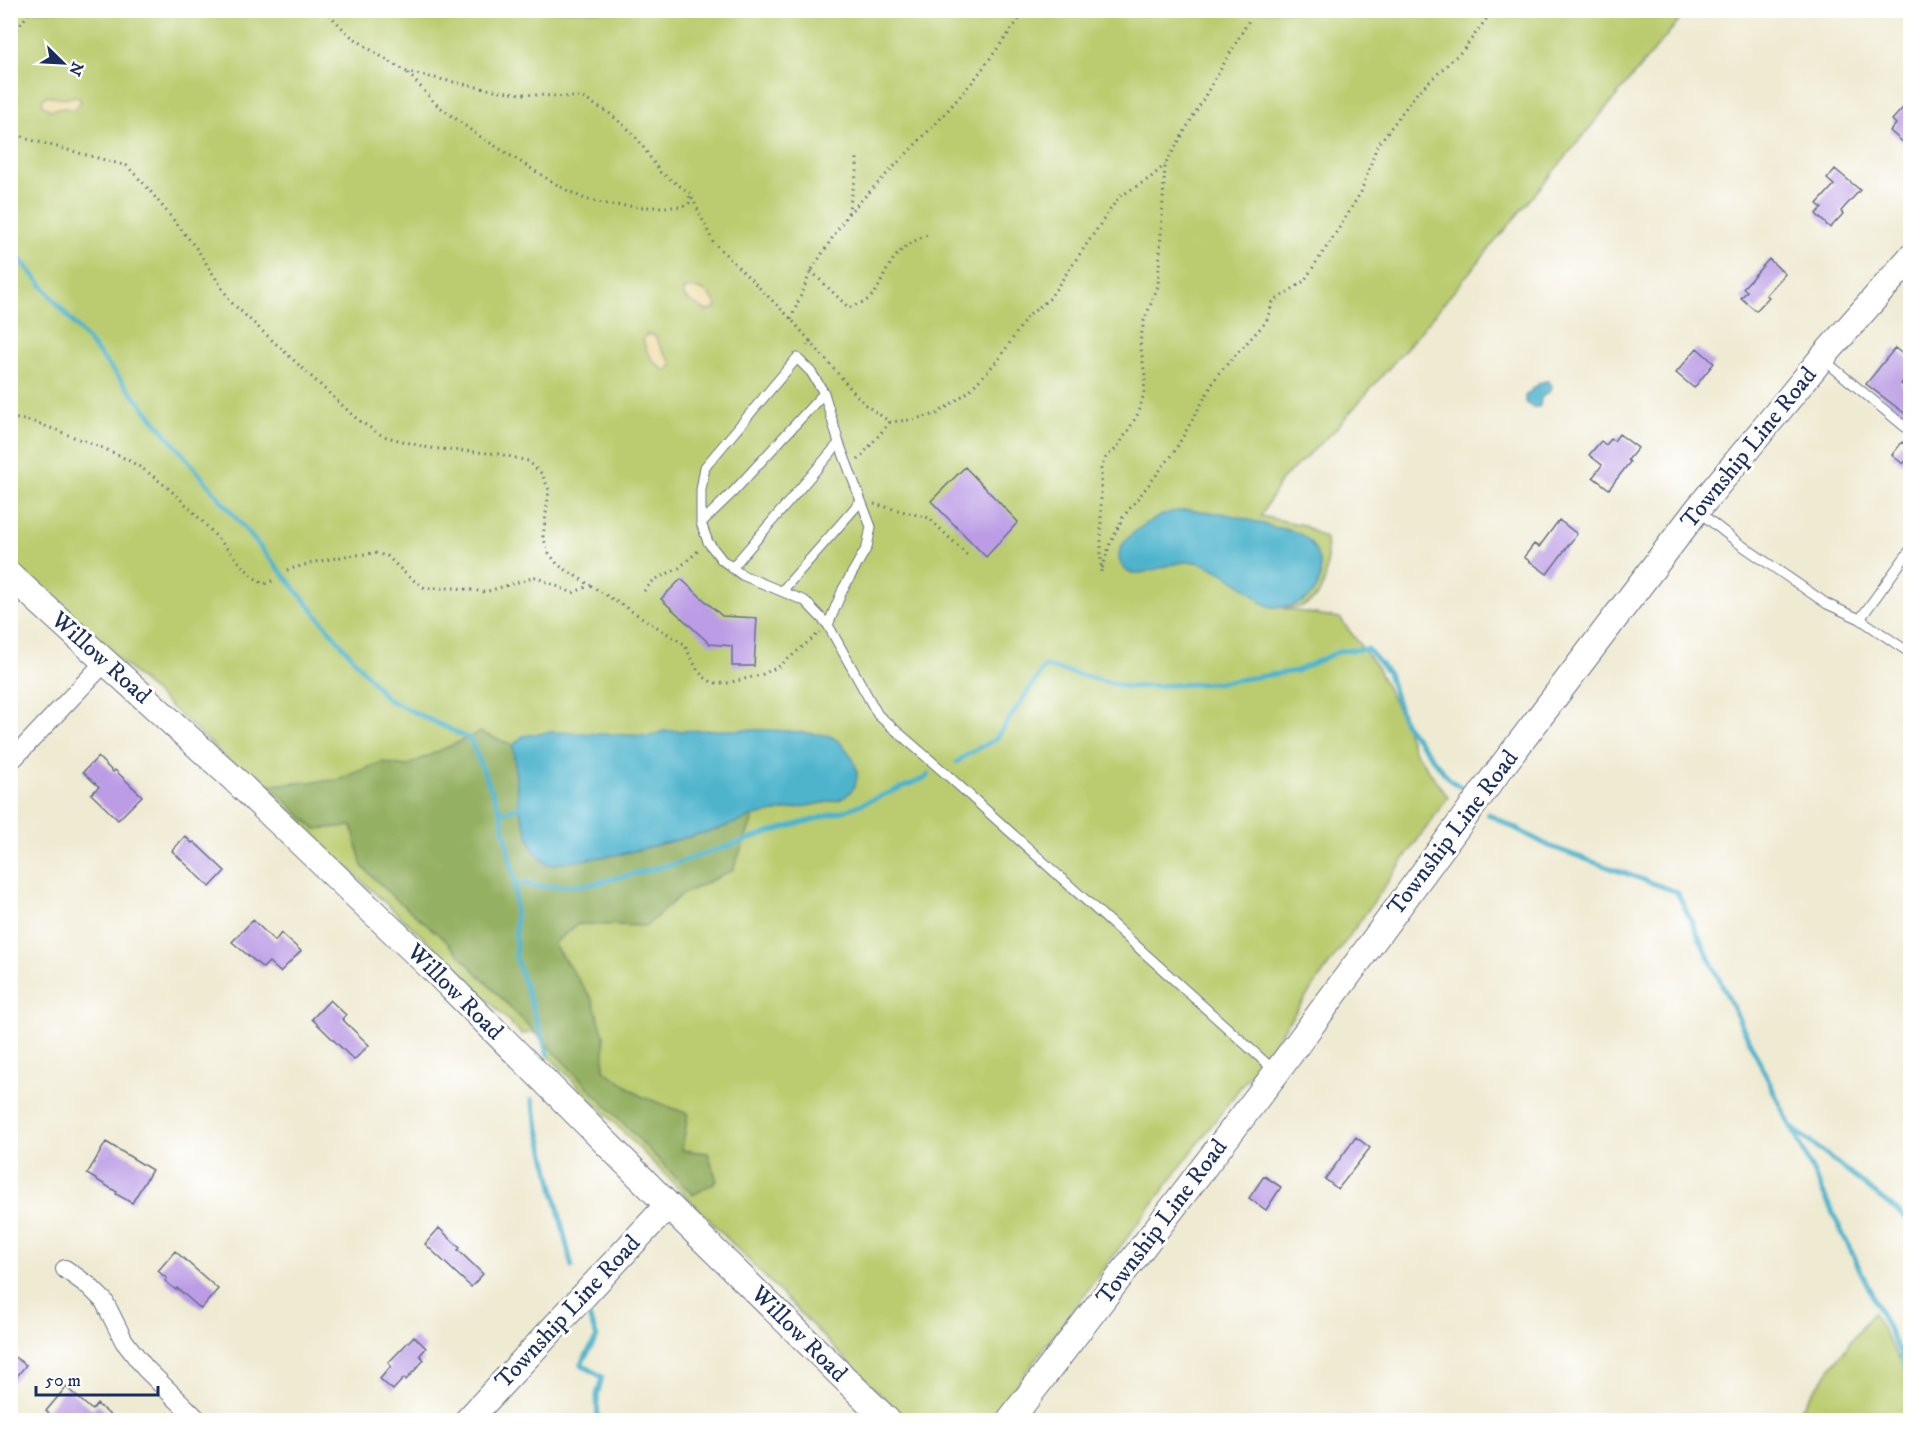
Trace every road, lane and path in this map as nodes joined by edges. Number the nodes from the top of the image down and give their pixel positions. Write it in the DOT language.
graph roads {
  1 [pos="31,10"];
  2 [pos="325,10"];
  3 [pos="1026,10"];
  4 [pos="1252,10"];
  5 [pos="1493,10"];
  6 [pos="10,39"];
  7 [pos="407,72"];
  8 [pos="10,123"];
  9 [pos="857,154"];
  10 [pos="1165,165"];
  11 [pos="690,193"];
  12 [pos="847,215"];
  13 [pos="928,235"];
  14 [pos="1911,258"];
  15 [pos="811,271"];
  16 [pos="790,319"];
  17 [pos="810,341"];
  18 [pos="797,358"];
  19 [pos="1822,358"];
  20 [pos="824,393"];
  21 [pos="10,418"];
  22 [pos="890,422"];
  23 [pos="1911,431"];
  24 [pos="839,443"];
  25 [pos="850,469"];
  26 [pos="860,501"];
  27 [pos="1697,510"];
  28 [pos="701,523"];
  29 [pos="708,542"];
  30 [pos="1911,550"];
  31 [pos="967,555"];
  32 [pos="732,568"];
  33 [pos="287,570"];
  34 [pos="10,575"];
  35 [pos="275,580"];
  36 [pos="591,585"];
  37 [pos="644,591"];
  38 [pos="782,591"];
  39 [pos="1860,619"];
  40 [pos="828,625"];
  41 [pos="1911,653"];
  42 [pos="105,662"];
  43 [pos="10,762"];
  44 [pos="1276,1072"];
  45 [pos="668,1204"];
  46 [pos="65,1269"];
  47 [pos="198,1420"];
  48 [pos="468,1420"];
  49 [pos="887,1420"];
  50 [pos="1010,1420"];
  1 -- 6 [label="path"];
  2 -- 7 [label="path"];
  3 -- 12 [label="path"];
  4 -- 10 [label="path"];
  5 -- 10 [label="path"];
  7 -- 11 [label="path"];
  7 -- 11 [label="path"];
  8 -- 36 [label="path"];
  9 -- 12 [label="path"];
  10 -- 22 [label="path"];
  11 -- 16 [label="path"];
  12 -- 15 [label="path"];
  13 -- 15 [label="path"];
  14 -- 19 [label="street, Township Line Road"];
  15 -- 16 [label="path"];
  16 -- 17 [label="path"];
  17 -- 18 [label="path"];
  17 -- 22 [label="path"];
  18 -- 20 [label="lane"];
  18 -- 28 [label="lane"];
  19 -- 23 [label="lane"];
  19 -- 27 [label="street, Township Line Road"];
  20 -- 24 [label="lane"];
  20 -- 28 [label="lane"];
  21 -- 35 [label="path"];
  22 -- 25 [label="path"];
  24 -- 25 [label="lane"];
  24 -- 32 [label="lane"];
  25 -- 26 [label="lane"];
  26 -- 31 [label="path"];
  26 -- 38 [label="lane"];
  26 -- 40 [label="lane"];
  27 -- 39 [label="lane"];
  27 -- 44 [label="street, Township Line Road"];
  28 -- 29 [label="lane"];
  29 -- 32 [label="lane"];
  29 -- 37 [label="path"];
  30 -- 39 [label="lane"];
  32 -- 38 [label="lane"];
  33 -- 36 [label="path"];
  34 -- 42 [label="street, Willow Road"];
  36 -- 40 [label="path"];
  38 -- 40 [label="lane"];
  39 -- 41 [label="lane"];
  40 -- 44 [label="lane"];
  42 -- 43 [label="street"];
  42 -- 45 [label="street, Willow Road"];
  44 -- 50 [label="street, Township Line Road"];
  45 -- 48 [label="street, Township Line Road"];
  45 -- 49 [label="street, Willow Road"];
  46 -- 47 [label="street"];
}
